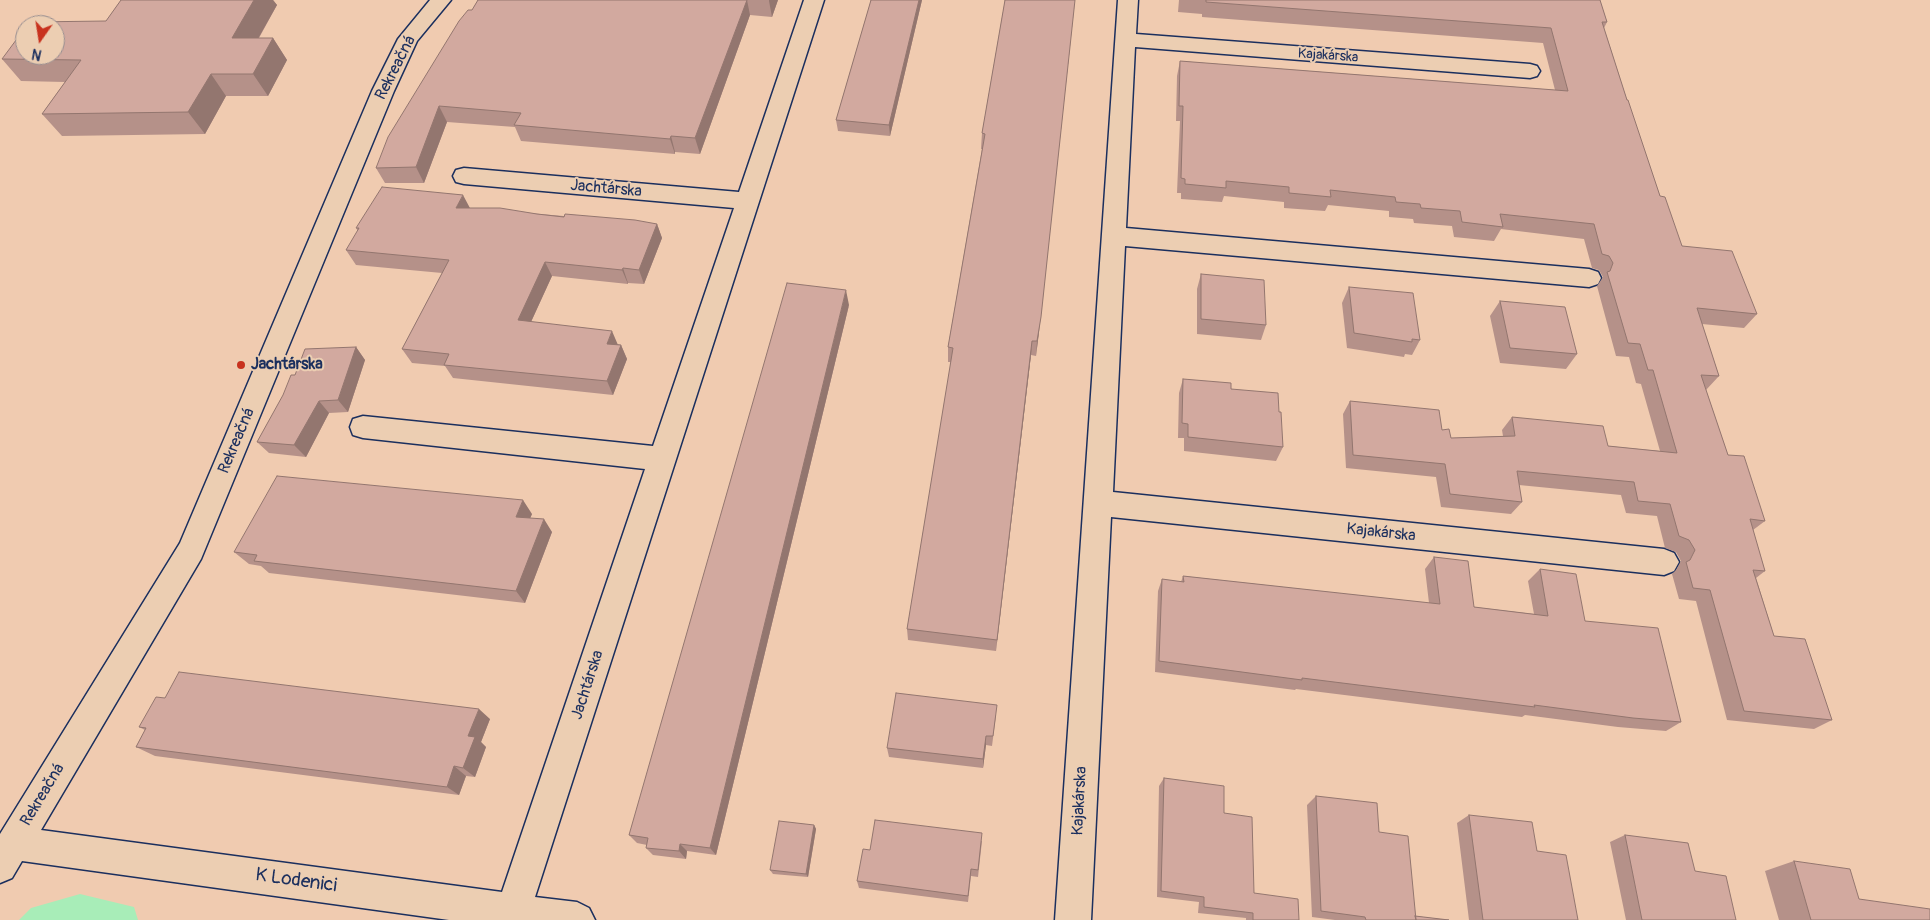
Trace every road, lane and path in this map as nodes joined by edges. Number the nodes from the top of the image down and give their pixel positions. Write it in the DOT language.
graph roads {
  1 [pos="442,0"];
  2 [pos="814,0"];
  3 [pos="1128,0"];
  4 [pos="1126,40"];
  5 [pos="1530,71"];
  6 [pos="464,176"];
  7 [pos="748,201"];
  8 [pos="1114,236"];
  9 [pos="1589,278"];
  10 [pos="363,427"];
  11 [pos="663,459"];
  12 [pos="1098,503"];
  13 [pos="1664,562"];
  14 [pos="7,854"];
  15 [pos="513,911"];
  16 [pos="578,920"];
  17 [pos="1073,920"];
  1 -- 14 [label="street, Rekreačná"];
  2 -- 7 [label="street, Jachtárska"];
  3 -- 4 [label="street, Kajakárska"];
  4 -- 5 [label="street, Kajakárska"];
  4 -- 8 [label="street, Kajakárska"];
  6 -- 7 [label="street, Jachtárska"];
  7 -- 11 [label="street, Jachtárska"];
  8 -- 9 [label="street"];
  8 -- 12 [label="street, Kajakárska"];
  10 -- 11 [label="street"];
  11 -- 15 [label="street, Jachtárska"];
  12 -- 13 [label="street, Kajakárska"];
  12 -- 17 [label="street, Kajakárska"];
  14 -- 15 [label="street, K Lodenici"];
  15 -- 16 [label="street, K Lodenici"];
}
